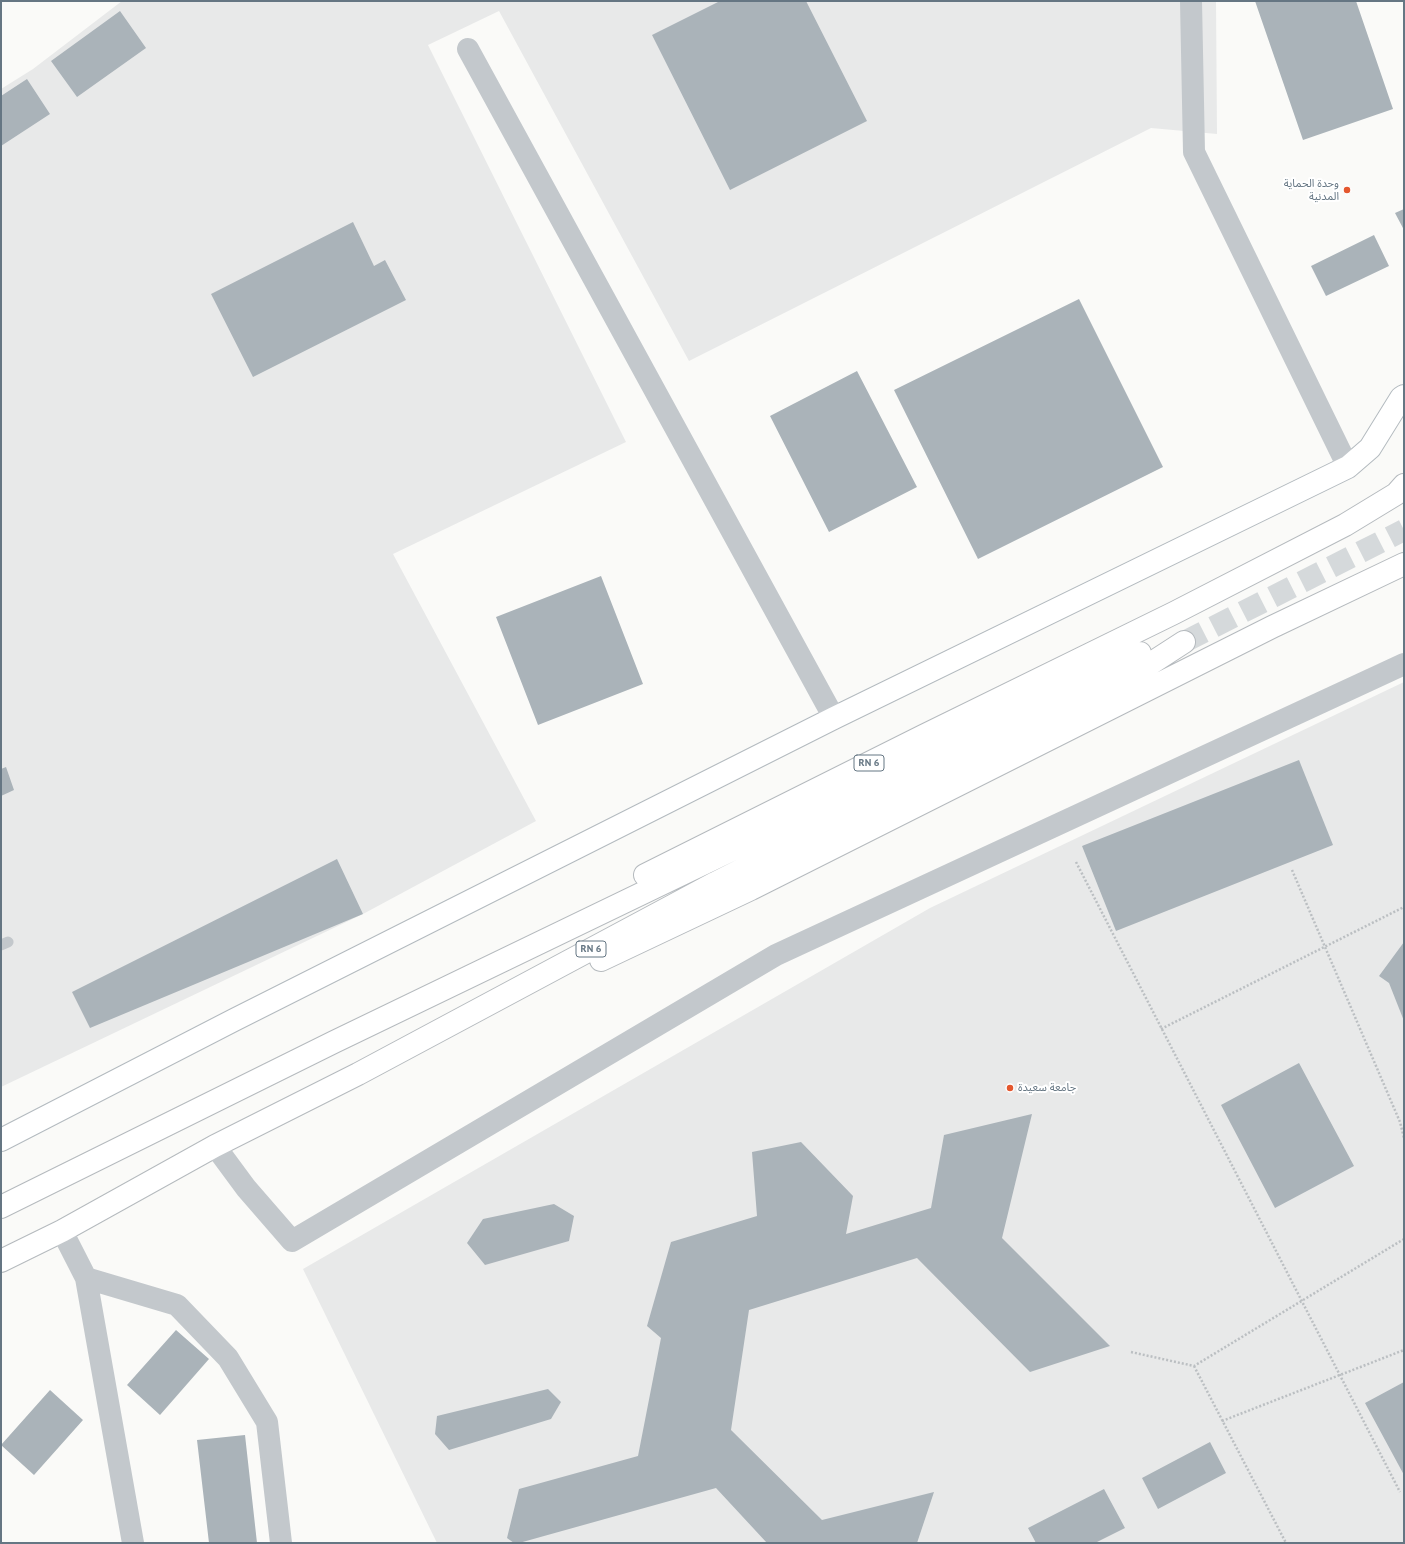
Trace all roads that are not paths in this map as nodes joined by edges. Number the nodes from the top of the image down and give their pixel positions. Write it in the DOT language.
graph roads {
  1 [pos="1191,1"];
  2 [pos="468,49"];
  3 [pos="1404,396"];
  4 [pos="1348,467"];
  5 [pos="1404,485"];
  6 [pos="1404,564"];
  7 [pos="1404,664"];
  8 [pos="834,718"];
  9 [pos="334,1042"];
  10 [pos="358,1074"];
  11 [pos="1,1140"];
  12 [pos="216,1146"];
  13 [pos="1,1208"];
  14 [pos="62,1231"];
  15 [pos="1,1261"];
  16 [pos="86,1278"];
  17 [pos="133,1543"];
  18 [pos="281,1543"];
  1 -- 4 [label="street"];
  2 -- 8 [label="street"];
  3 -- 4 [label="main road"];
  4 -- 8 [label="main road"];
  5 -- 9 [label="main road, RN 6"];
  6 -- 10 [label="main road, RN 6"];
  7 -- 12 [label="street"];
  8 -- 11 [label="main road"];
  9 -- 10 [label="main road, RN 6"];
  9 -- 13 [label="main road, RN 6"];
  10 -- 12 [label="main road, RN 6"];
  12 -- 14 [label="main road, RN 6"];
  14 -- 15 [label="main road, RN 6"];
  14 -- 16 [label="street"];
  16 -- 17 [label="street"];
  16 -- 18 [label="street"];
}
